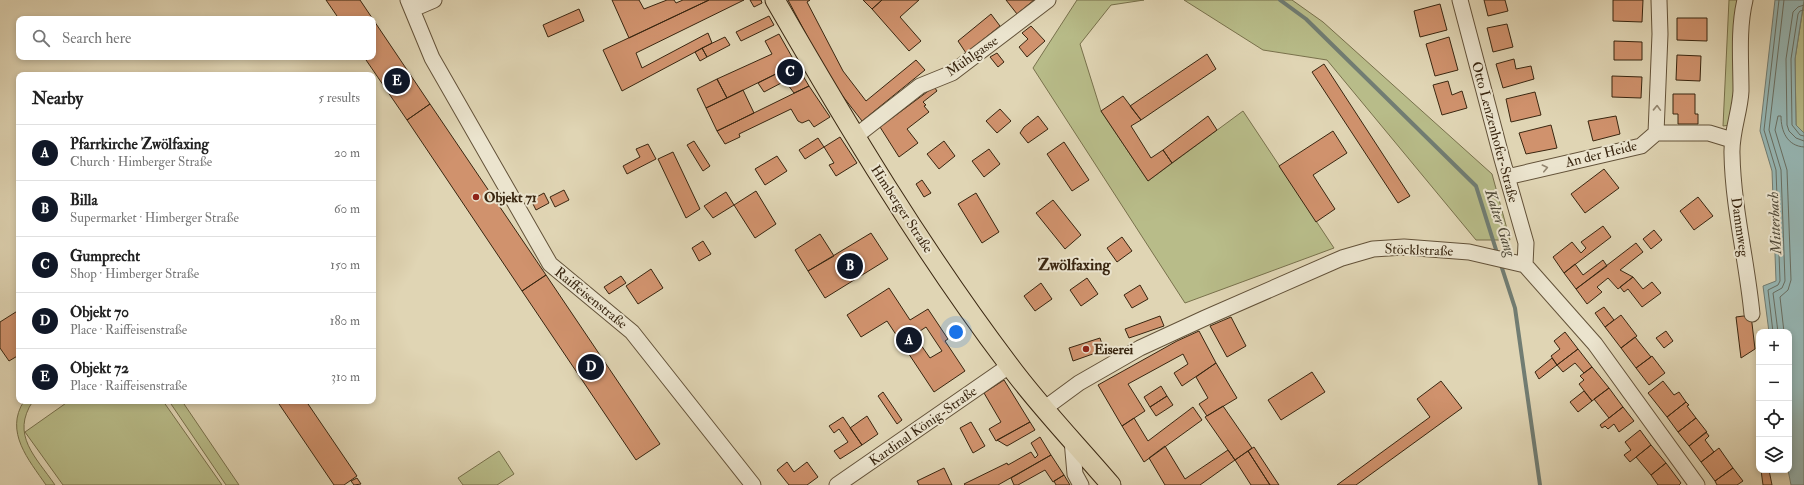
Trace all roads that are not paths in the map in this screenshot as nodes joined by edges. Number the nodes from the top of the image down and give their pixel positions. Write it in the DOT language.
graph roads {
  1 [pos="434,0"];
  2 [pos="775,0"];
  3 [pos="1048,0"];
  4 [pos="1460,0"];
  5 [pos="1659,0"];
  6 [pos="1745,0"];
  7 [pos="410,5"];
  8 [pos="1656,133"];
  9 [pos="856,136"];
  10 [pos="1732,140"];
  11 [pos="1506,177"];
  12 [pos="1525,265"];
  13 [pos="1752,314"];
  14 [pos="1009,366"];
  15 [pos="1045,408"];
  16 [pos="1072,440"];
  17 [pos="753,485"];
  18 [pos="837,485"];
  19 [pos="1081,485"];
  20 [pos="1110,485"];
  21 [pos="1697,485"];
  1 -- 7 [label="street, Raiffeisenstraße"];
  2 -- 9 [label="main road, Himberger Straße"];
  3 -- 9 [label="street, Mühlgasse"];
  4 -- 11 [label="street, Otto Lenzenhofer-Straße"];
  8 -- 5 [label="street, one-way"];
  6 -- 10 [label="street, Dammweg"];
  7 -- 17 [label="street, Raiffeisenstraße"];
  8 -- 10 [label="street"];
  11 -- 8 [label="street, An der Heide, one-way"];
  9 -- 14 [label="main road, Himberger Straße"];
  10 -- 13 [label="street, Dammweg"];
  11 -- 12 [label="street, Otto Lenzenhofer-Straße"];
  12 -- 15 [label="street, Stöcklstraße"];
  12 -- 21 [label="street"];
  14 -- 15 [label="main road, Himberger Straße"];
  14 -- 18 [label="street, Kardinal König-Straße"];
  15 -- 16 [label="main road, Himberger Straße"];
  16 -- 19 [label="street"];
  16 -- 20 [label="main road, Himberger Straße"];
}
